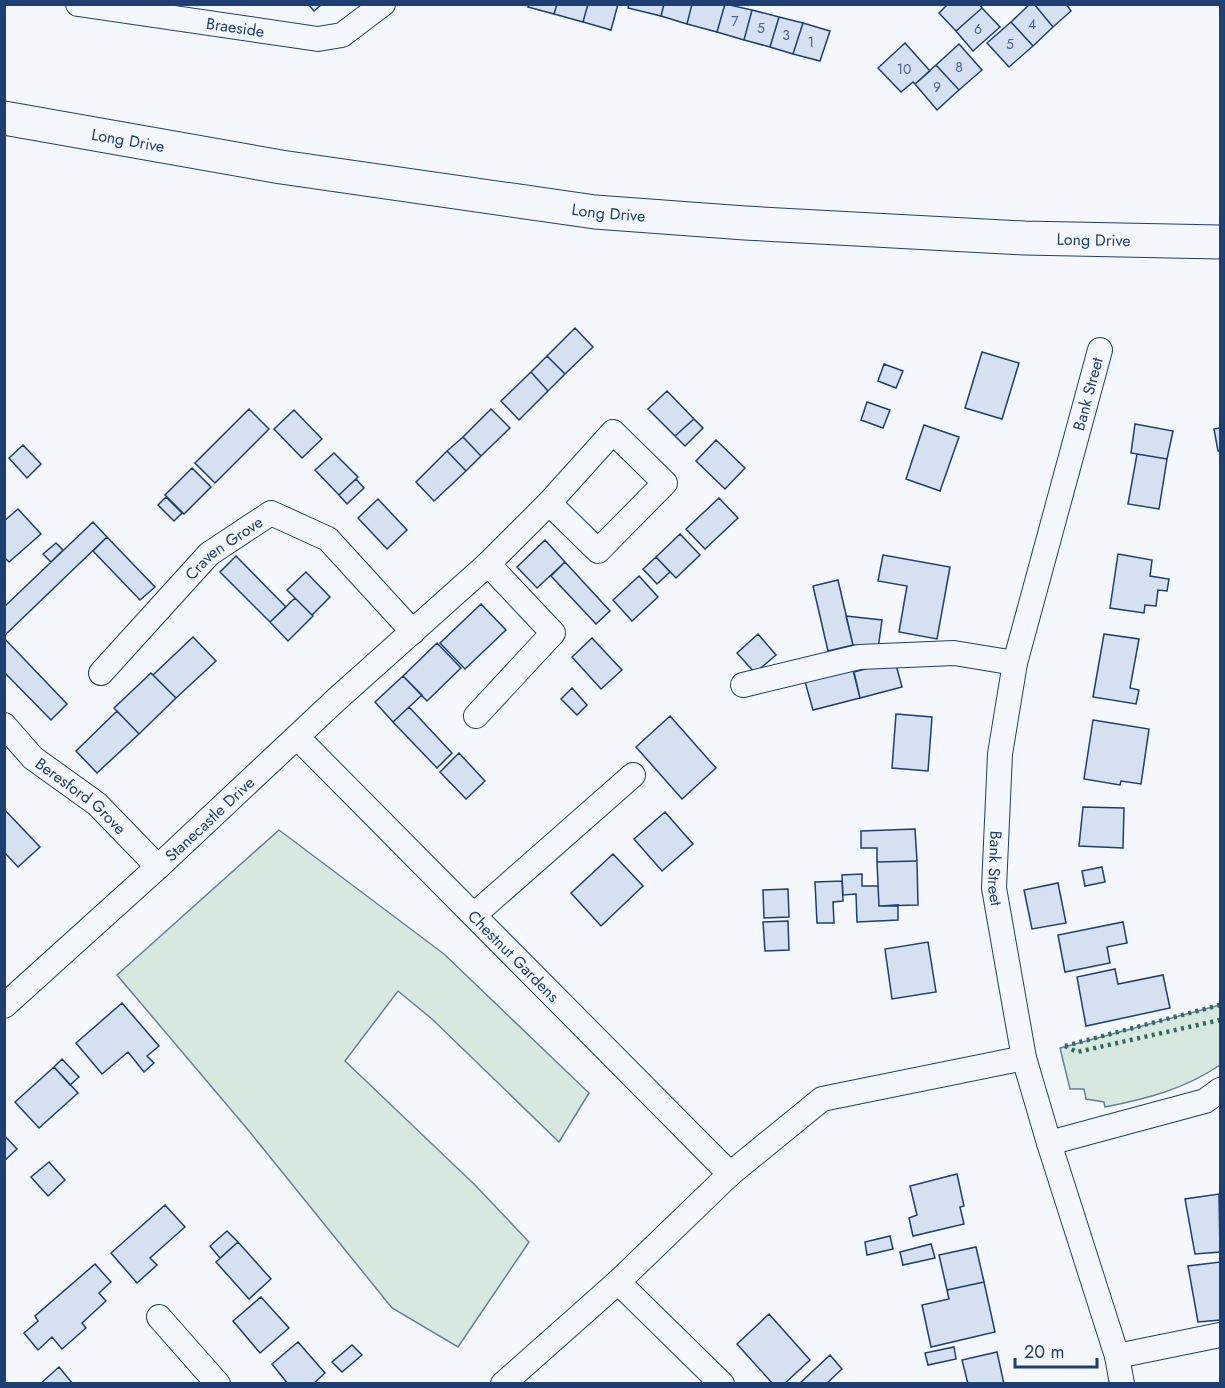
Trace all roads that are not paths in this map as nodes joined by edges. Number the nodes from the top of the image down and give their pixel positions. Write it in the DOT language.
graph roads {
  1 [pos="78,4"];
  2 [pos="382,4"];
  3 [pos="4,118"];
  4 [pos="1221,242"];
  5 [pos="1100,350"];
  6 [pos="549,503"];
  7 [pos="488,564"];
  8 [pos="412,632"];
  9 [pos="1015,663"];
  10 [pos="101,673"];
  11 [pos="742,685"];
  12 [pos="476,716"];
  13 [pos="4,725"];
  14 [pos="297,738"];
  15 [pos="633,775"];
  16 [pos="158,867"];
  17 [pos="474,915"];
  18 [pos="4,1006"];
  19 [pos="1024,1058"];
  20 [pos="1221,1090"];
  21 [pos="1049,1143"];
  22 [pos="730,1174"];
  23 [pos="618,1282"];
  24 [pos="159,1317"];
  25 [pos="1221,1335"];
  26 [pos="1116,1356"];
  27 [pos="218,1383"];
  28 [pos="503,1383"];
  29 [pos="722,1383"];
  30 [pos="1122,1383"];
  1 -- 2 [label="street, Braeside"];
  3 -- 4 [label="main road, Long Drive"];
  5 -- 9 [label="street, Bank Street"];
  6 -- 6 [label="street, Stanecastle Drive"];
  6 -- 7 [label="street, Stanecastle Drive"];
  7 -- 8 [label="street, Stanecastle Drive"];
  7 -- 12 [label="street"];
  8 -- 10 [label="street, Craven Grove"];
  8 -- 14 [label="street, Stanecastle Drive"];
  9 -- 11 [label="street"];
  9 -- 19 [label="street, Bank Street"];
  13 -- 16 [label="street, Beresford Grove"];
  14 -- 16 [label="street, Stanecastle Drive"];
  14 -- 17 [label="street, Chestnut Gardens"];
  15 -- 17 [label="street"];
  16 -- 18 [label="street, Stanecastle Drive"];
  17 -- 22 [label="street, Chestnut Gardens"];
  19 -- 21 [label="street, Bank Street"];
  19 -- 22 [label="street"];
  20 -- 21 [label="street"];
  21 -- 26 [label="street, Bank Street"];
  22 -- 23 [label="street"];
  23 -- 28 [label="street"];
  23 -- 29 [label="street"];
  24 -- 27 [label="street"];
  25 -- 26 [label="street"];
  26 -- 30 [label="street, Bank Street"];
}
